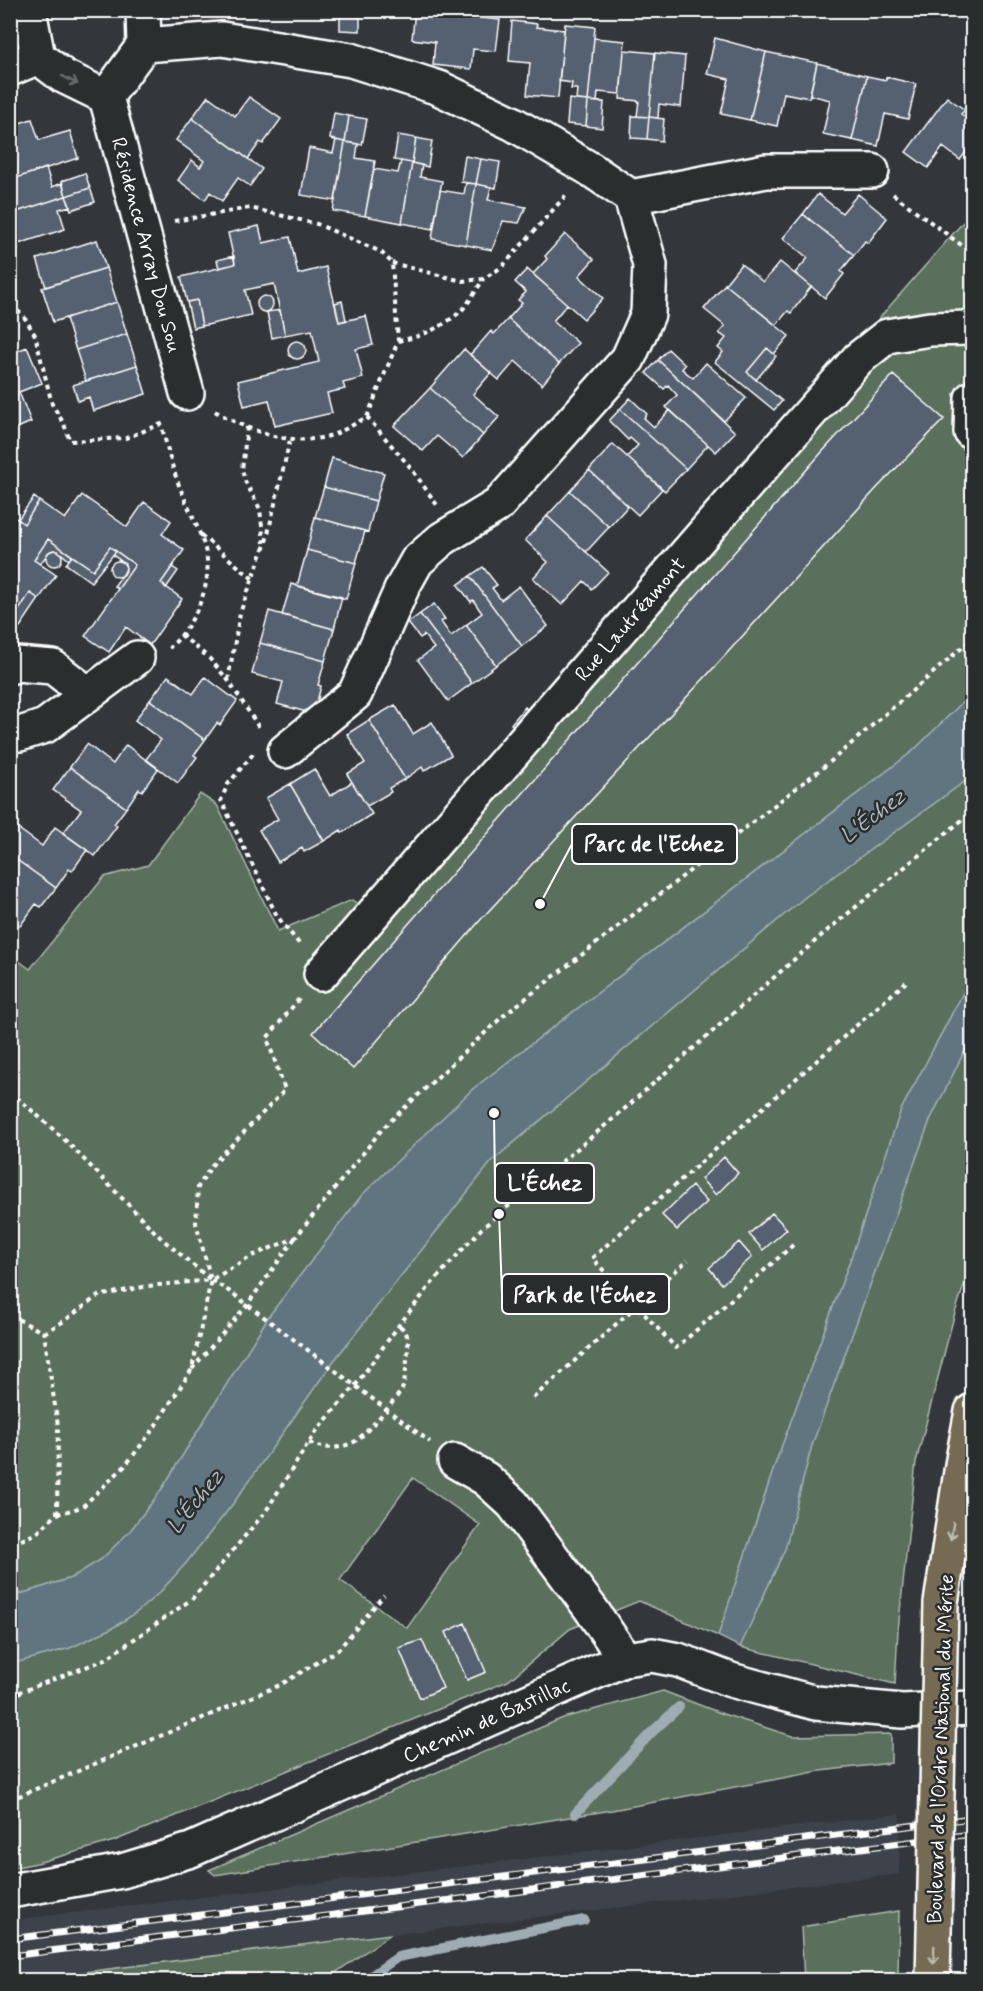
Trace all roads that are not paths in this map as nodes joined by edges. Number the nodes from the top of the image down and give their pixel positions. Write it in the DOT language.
graph roads {
  1 [pos="29,10"];
  2 [pos="143,10"];
  3 [pos="144,45"];
  4 [pos="24,63"];
  5 [pos="106,97"];
  6 [pos="872,171"];
  7 [pos="631,197"];
  8 [pos="971,334"];
  9 [pos="187,393"];
  10 [pos="972,398"];
  11 [pos="970,432"];
  12 [pos="136,658"];
  13 [pos="10,667"];
  14 [pos="88,694"];
  15 [pos="10,734"];
  16 [pos="276,745"];
  17 [pos="321,974"];
  18 [pos="972,1412"];
  19 [pos="455,1461"];
  20 [pos="625,1659"];
  21 [pos="972,1708"];
  22 [pos="10,1891"];
  23 [pos="933,1980"];
  1 -- 4 [label="street"];
  2 -- 3 [label="street"];
  3 -- 5 [label="street"];
  3 -- 7 [label="street"];
  4 -- 5 [label="street, one-way"];
  5 -- 9 [label="street, Résidence Array Dou Sou"];
  6 -- 7 [label="street"];
  7 -- 16 [label="street"];
  8 -- 17 [label="street, Rue Lautréamont"];
  10 -- 11 [label="street"];
  12 -- 14 [label="street"];
  13 -- 14 [label="street"];
  14 -- 15 [label="street"];
  18 -- 23 [label="main road, Boulevard de l'Ordre National du Mérite, one-way, bridge"];
  19 -- 20 [label="street"];
  20 -- 21 [label="street, Chemin de Bastillac"];
  20 -- 22 [label="street, Chemin de Bastillac"];
}
